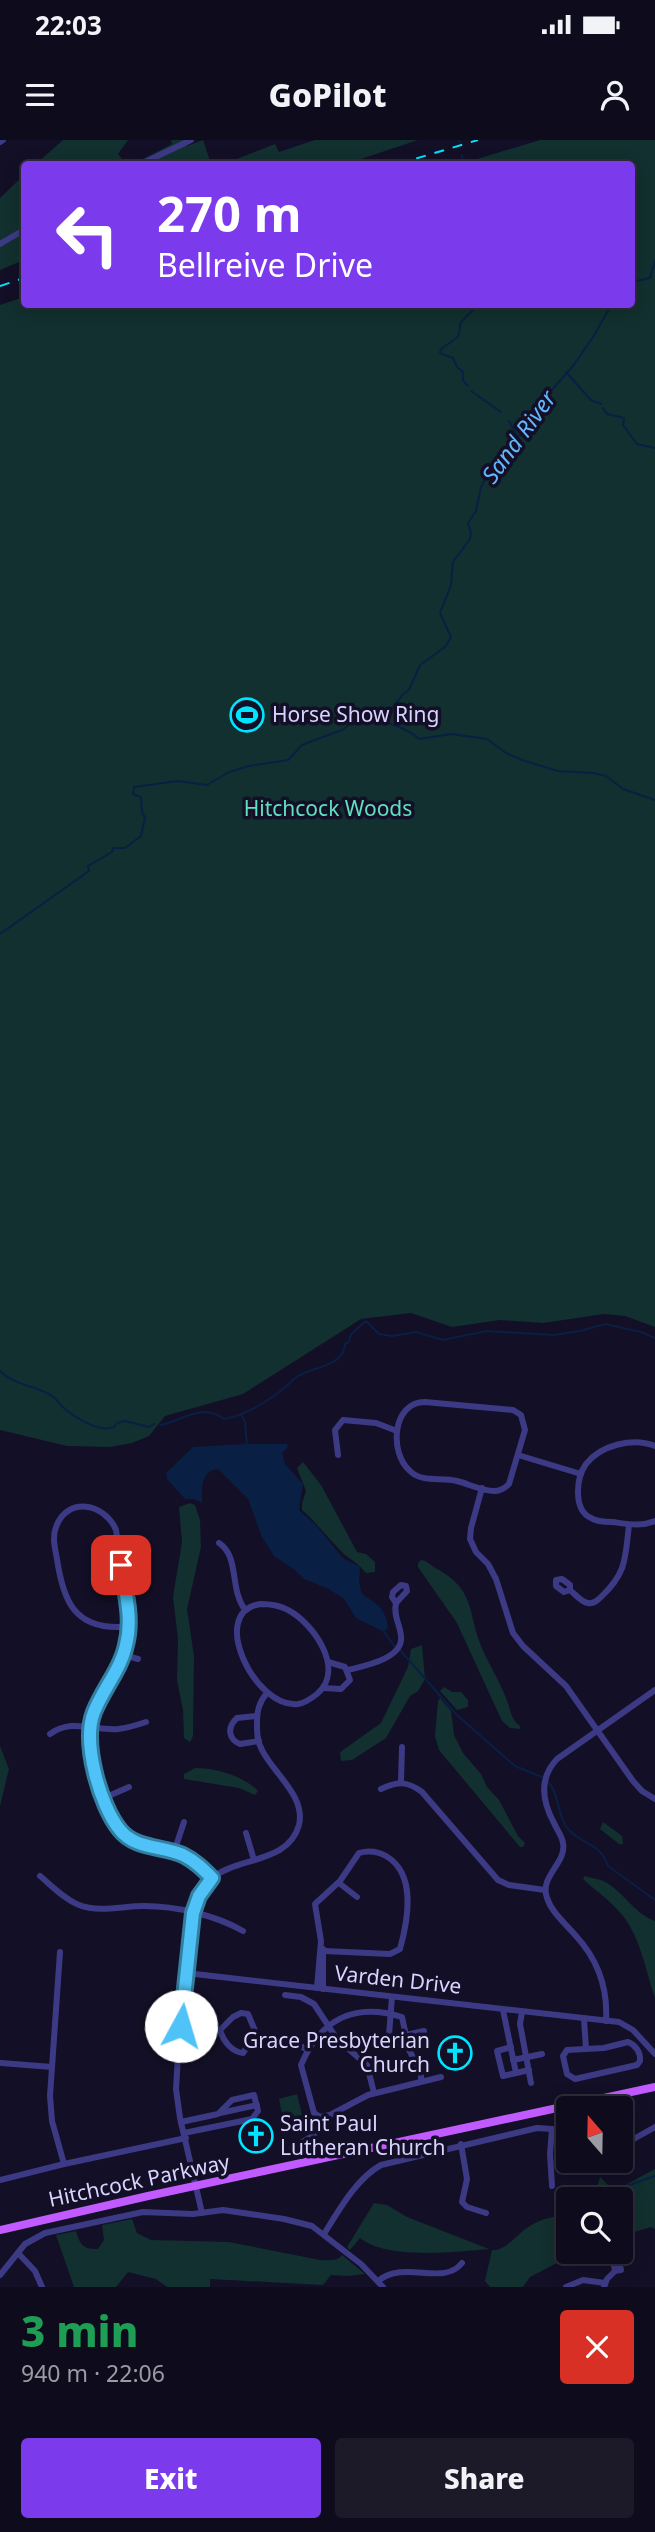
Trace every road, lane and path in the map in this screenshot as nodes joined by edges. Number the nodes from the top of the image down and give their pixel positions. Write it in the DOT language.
graph roads {
  1 [pos="167,140"];
  2 [pos="189,141"];
  3 [pos="171,149"];
  4 [pos="147,161"];
  5 [pos="21,232"];
  6 [pos="0,243"];
  7 [pos="397,1431"];
  8 [pos="655,1446"];
  9 [pos="338,1455"];
  10 [pos="518,1455"];
  11 [pos="581,1474"];
  12 [pos="482,1488"];
  13 [pos="655,1521"];
  14 [pos="629,1525"];
  15 [pos="126,1539"];
  16 [pos="117,1540"];
  17 [pos="219,1542"];
  18 [pos="570,1590"];
  19 [pos="396,1603"];
  20 [pos="244,1610"];
  21 [pos="129,1621"];
  22 [pos="124,1655"];
  23 [pos="138,1659"];
  24 [pos="328,1662"];
  25 [pos="348,1670"];
  26 [pos="323,1688"];
  27 [pos="655,1690"];
  28 [pos="267,1693"];
  29 [pos="257,1716"];
  30 [pos="146,1722"];
  31 [pos="90,1727"];
  32 [pos="598,1730"];
  33 [pos="50,1734"];
  34 [pos="259,1741"];
  35 [pos="402,1747"];
  36 [pos="401,1782"];
  37 [pos="130,1787"];
  38 [pos="381,1788"];
  39 [pos="104,1798"];
  40 [pos="655,1799"];
  41 [pos="184,1822"];
  42 [pos="246,1833"];
  43 [pos="174,1852"];
  44 [pos="254,1860"];
  45 [pos="40,1876"];
  46 [pos="212,1878"];
  47 [pos="339,1883"];
  48 [pos="545,1890"];
  49 [pos="357,1898"];
  50 [pos="306,1903"];
  51 [pos="314,1904"];
  52 [pos="193,1913"];
  53 [pos="243,1931"];
  54 [pos="321,1941"];
  55 [pos="324,1951"];
  56 [pos="60,1952"];
  57 [pos="186,1973"];
  58 [pos="320,1988"];
  59 [pos="285,1995"];
  60 [pos="391,1997"];
  61 [pos="503,2010"];
  62 [pos="522,2012"];
  63 [pos="390,2013"];
  64 [pos="584,2019"];
  65 [pos="606,2021"];
  66 [pos="181,2026"];
  67 [pos="329,2027"];
  68 [pos="220,2030"];
  69 [pos="425,2031"];
  70 [pos="406,2035"];
  71 [pos="285,2038"];
  72 [pos="408,2046"];
  73 [pos="510,2047"];
  74 [pos="586,2049"];
  75 [pos="308,2050"];
  76 [pos="542,2054"];
  77 [pos="655,2054"];
  78 [pos="526,2057"];
  79 [pos="513,2060"];
  80 [pos="1,2063"];
  81 [pos="52,2067"];
  82 [pos="529,2070"];
  83 [pos="516,2073"];
  84 [pos="441,2077"];
  85 [pos="421,2081"];
  86 [pos="531,2083"];
  87 [pos="655,2087"];
  88 [pos="374,2093"];
  89 [pos="320,2116"];
  90 [pos="181,2122"];
  91 [pos="655,2127"];
  92 [pos="552,2129"];
  93 [pos="556,2130"];
  94 [pos="185,2135"];
  95 [pos="634,2139"];
  96 [pos="461,2144"];
  97 [pos="292,2148"];
  98 [pos="64,2164"];
  99 [pos="0,2180"];
  100 [pos="197,2186"];
  101 [pos="552,2186"];
  102 [pos="202,2213"];
  103 [pos="486,2214"];
  104 [pos="0,2231"];
  105 [pos="324,2234"];
  106 [pos="18,2253"];
  107 [pos="462,2263"];
  108 [pos="615,2271"];
  109 [pos="0,2275"];
  110 [pos="378,2281"];
  111 [pos="604,2285"];
  112 [pos="42,2287"];
  113 [pos="383,2287"];
  114 [pos="566,2287"];
  1 -- 3 [label="street"];
  2 -- 3 [label="street"];
  3 -- 4 [label="street"];
  5 -- 6 [label="street"];
  7 -- 9 [label="street"];
  7 -- 10 [label="street"];
  7 -- 12 [label="street"];
  8 -- 11 [label="street"];
  10 -- 11 [label="street"];
  10 -- 12 [label="street"];
  11 -- 14 [label="street"];
  12 -- 32 [label="street"];
  13 -- 14 [label="street"];
  14 -- 18 [label="street"];
  15 -- 16 [label="street"];
  16 -- 21 [label="street"];
  16 -- 21 [label="street"];
  17 -- 20 [label="street"];
  19 -- 25 [label="street"];
  20 -- 24 [label="street"];
  20 -- 28 [label="street"];
  21 -- 22 [label="street"];
  22 -- 23 [label="street"];
  22 -- 31 [label="street"];
  24 -- 25 [label="street"];
  24 -- 26 [label="street"];
  25 -- 26 [label="street"];
  26 -- 28 [label="street"];
  27 -- 32 [label="street"];
  28 -- 29 [label="street"];
  29 -- 34 [label="street"];
  29 -- 34 [label="street"];
  30 -- 31 [label="street"];
  31 -- 33 [label="street"];
  31 -- 39 [label="street"];
  32 -- 40 [label="street"];
  32 -- 48 [label="street"];
  34 -- 44 [label="street"];
  35 -- 36 [label="street"];
  36 -- 38 [label="street"];
  36 -- 48 [label="street"];
  37 -- 39 [label="street"];
  39 -- 43 [label="street"];
  41 -- 43 [label="street"];
  42 -- 44 [label="street"];
  43 -- 46 [label="street"];
  44 -- 46 [label="street"];
  45 -- 52 [label="street"];
  46 -- 52 [label="street"];
  47 -- 49 [label="street"];
  47 -- 51 [label="street"];
  47 -- 55 [label="street"];
  48 -- 65 [label="street"];
  50 -- 51 [label="street"];
  51 -- 54 [label="street"];
  52 -- 53 [label="street"];
  52 -- 57 [label="street"];
  54 -- 55 [label="street"];
  54 -- 58 [label="street"];
  55 -- 58 [label="street"];
  56 -- 81 [label="street"];
  57 -- 58 [label="street, Varden Drive"];
  57 -- 66 [label="street"];
  58 -- 60 [label="street, Varden Drive"];
  59 -- 67 [label="street"];
  60 -- 61 [label="street, Varden Drive"];
  60 -- 63 [label="street"];
  61 -- 62 [label="street, Varden Drive"];
  61 -- 73 [label="street"];
  62 -- 64 [label="street, Varden Drive"];
  62 -- 78 [label="street"];
  63 -- 67 [label="street"];
  63 -- 70 [label="street"];
  63 -- 72 [label="street"];
  64 -- 65 [label="street, Varden Drive"];
  64 -- 74 [label="street"];
  65 -- 77 [label="street, Varden Drive"];
  66 -- 68 [label="street"];
  66 -- 90 [label="street"];
  67 -- 75 [label="street"];
  67 -- 88 [label="street"];
  68 -- 68 [label="street"];
  69 -- 70 [label="street"];
  70 -- 72 [label="street"];
  71 -- 75 [label="street"];
  72 -- 85 [label="street"];
  73 -- 79 [label="street"];
  73 -- 83 [label="street"];
  74 -- 74 [label="street"];
  75 -- 89 [label="street"];
  76 -- 78 [label="street"];
  78 -- 79 [label="street"];
  78 -- 82 [label="street"];
  79 -- 83 [label="street"];
  80 -- 81 [label="street"];
  81 -- 98 [label="street"];
  82 -- 83 [label="street"];
  82 -- 86 [label="street"];
  84 -- 85 [label="street"];
  85 -- 88 [label="street"];
  87 -- 100 [label="main road, Hitchcock Parkway"];
  88 -- 89 [label="street"];
  89 -- 97 [label="street"];
  90 -- 94 [label="street"];
  90 -- 94 [label="street"];
  91 -- 95 [label="street"];
  92 -- 93 [label="street"];
  92 -- 96 [label="street"];
  92 -- 101 [label="street"];
  94 -- 98 [label="street"];
  94 -- 100 [label="street"];
  96 -- 103 [label="street"];
  96 -- 105 [label="street"];
  98 -- 99 [label="street"];
  100 -- 102 [label="street"];
  100 -- 104 [label="main road, Hitchcock Parkway"];
  102 -- 105 [label="street"];
  102 -- 106 [label="street"];
  105 -- 110 [label="street"];
  106 -- 109 [label="street"];
  106 -- 112 [label="street"];
  107 -- 110 [label="street"];
  108 -- 111 [label="street"];
  110 -- 113 [label="street"];
  111 -- 114 [label="street"];
}
